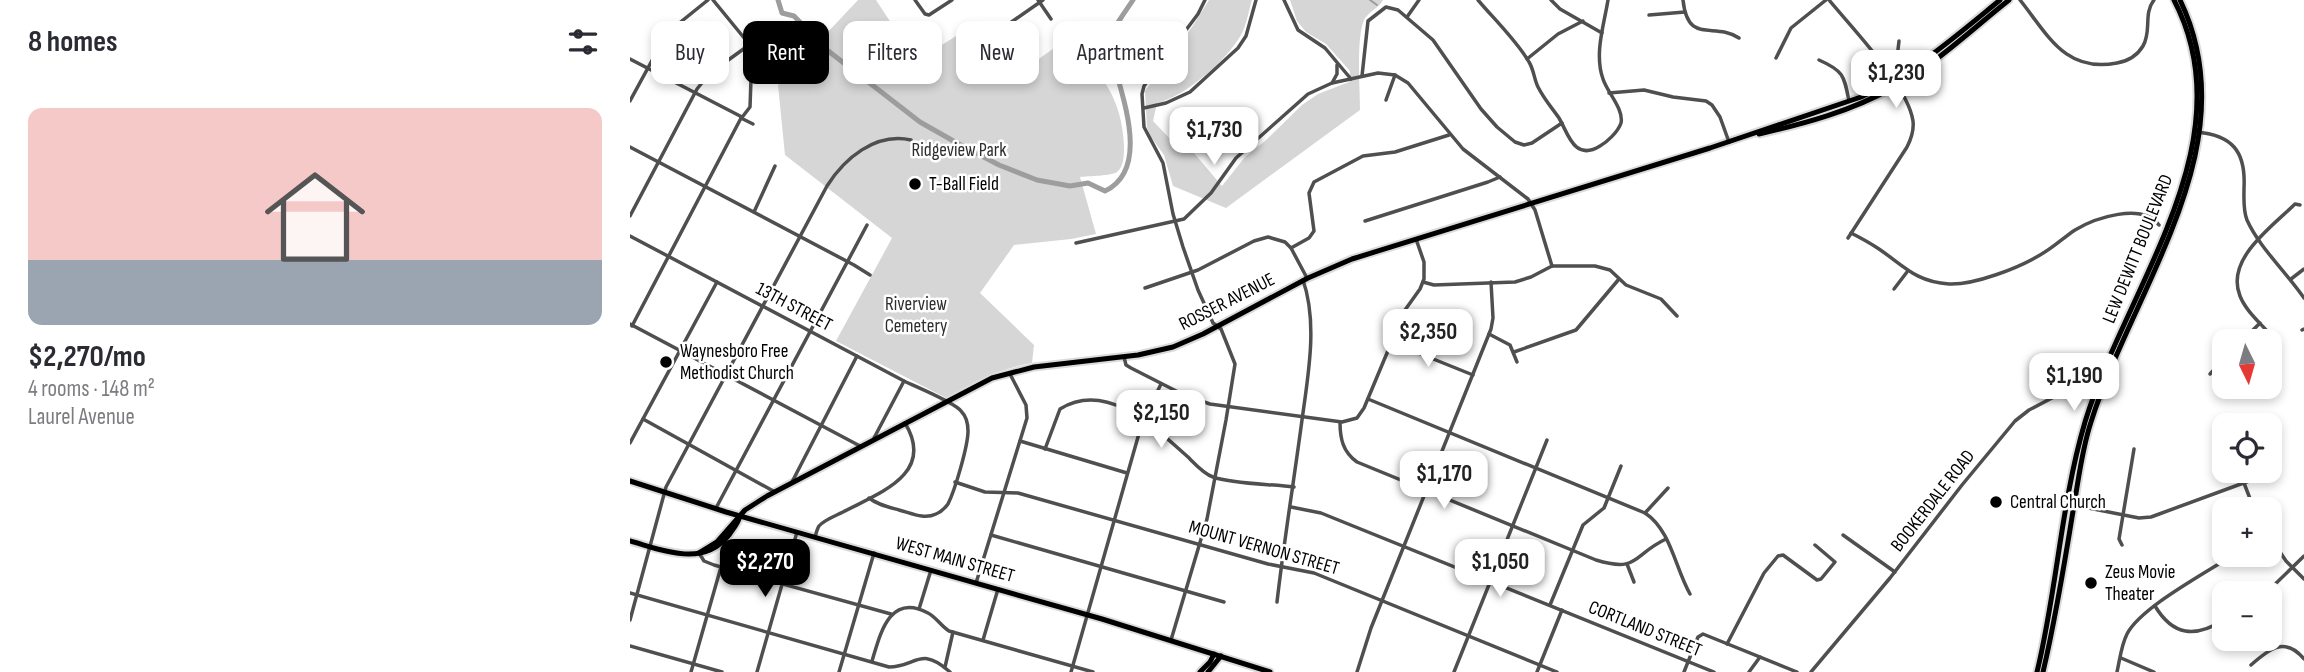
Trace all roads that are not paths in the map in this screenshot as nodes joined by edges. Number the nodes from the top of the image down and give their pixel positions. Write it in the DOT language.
graph roads {
  1 [pos="711,0"];
  2 [pos="915,0"];
  3 [pos="952,0"];
  4 [pos="1205,0"];
  5 [pos="1255,0"];
  6 [pos="1284,0"];
  7 [pos="1419,0"];
  8 [pos="1478,0"];
  9 [pos="1550,0"];
  10 [pos="1608,0"];
  11 [pos="1684,0"];
  12 [pos="1827,0"];
  13 [pos="2000,0"];
  14 [pos="2009,0"];
  15 [pos="2020,0"];
  16 [pos="2154,0"];
  17 [pos="2174,0"];
  18 [pos="2180,0"];
  19 [pos="1040,1"];
  20 [pos="1685,12"];
  21 [pos="1649,15"];
  22 [pos="1407,17"];
  23 [pos="1051,19"];
  24 [pos="1012,21"];
  25 [pos="1583,21"];
  26 [pos="1602,33"];
  27 [pos="743,38"];
  28 [pos="1739,38"];
  29 [pos="1899,41"];
  30 [pos="743,49"];
  31 [pos="1776,58"];
  32 [pos="630,59"];
  33 [pos="1527,59"];
  34 [pos="1819,60"];
  35 [pos="1337,63"];
  36 [pos="648,68"];
  37 [pos="1888,73"];
  38 [pos="1395,75"];
  39 [pos="1362,76"];
  40 [pos="1351,79"];
  41 [pos="1332,83"];
  42 [pos="1895,83"];
  43 [pos="751,84"];
  44 [pos="695,93"];
  45 [pos="1609,93"];
  46 [pos="1386,100"];
  47 [pos="630,101"];
  48 [pos="1850,104"];
  49 [pos="1144,108"];
  50 [pos="742,118"];
  51 [pos="1562,123"];
  52 [pos="753,124"];
  53 [pos="2197,132"];
  54 [pos="1449,134"];
  55 [pos="911,140"];
  56 [pos="1729,142"];
  57 [pos="630,147"];
  58 [pos="658,162"];
  59 [pos="775,166"];
  60 [pos="1500,177"];
  61 [pos="705,187"];
  62 [pos="1532,204"];
  63 [pos="2300,205"];
  64 [pos="754,212"];
  65 [pos="630,216"];
  66 [pos="1175,221"];
  67 [pos="1364,221"];
  68 [pos="867,225"];
  69 [pos="2159,225"];
  70 [pos="1851,233"];
  71 [pos="630,236"];
  72 [pos="799,236"];
  73 [pos="1848,238"];
  74 [pos="1416,239"];
  75 [pos="2259,240"];
  76 [pos="1076,243"];
  77 [pos="1291,248"];
  78 [pos="669,256"];
  79 [pos="846,261"];
  80 [pos="1552,266"];
  81 [pos="2304,269"];
  82 [pos="1908,272"];
  83 [pos="1191,273"];
  84 [pos="870,275"];
  85 [pos="1305,279"];
  86 [pos="1619,279"];
  87 [pos="2291,279"];
  88 [pos="717,282"];
  89 [pos="1423,282"];
  90 [pos="1491,282"];
  91 [pos="1145,288"];
  92 [pos="1894,289"];
  93 [pos="2304,298"];
  94 [pos="763,306"];
  95 [pos="1677,316"];
  96 [pos="2260,323"];
  97 [pos="631,325"];
  98 [pos="1217,326"];
  99 [pos="2254,329"];
  100 [pos="2265,329"];
  101 [pos="809,331"];
  102 [pos="1489,334"];
  103 [pos="1391,342"];
  104 [pos="678,351"];
  105 [pos="1514,352"];
  106 [pos="857,356"];
  107 [pos="1124,357"];
  108 [pos="1517,362"];
  109 [pos="1009,372"];
  110 [pos="727,375"];
  111 [pos="1473,375"];
  112 [pos="904,381"];
  113 [pos="1161,384"];
  114 [pos="2098,393"];
  115 [pos="1368,399"];
  116 [pos="773,400"];
  117 [pos="946,401"];
  118 [pos="1228,408"];
  119 [pos="1303,416"];
  120 [pos="643,419"];
  121 [pos="1143,420"];
  122 [pos="1340,422"];
  123 [pos="905,423"];
  124 [pos="820,425"];
  125 [pos="1450,433"];
  126 [pos="874,439"];
  127 [pos="1547,440"];
  128 [pos="1020,441"];
  129 [pos="630,443"];
  130 [pos="689,445"];
  131 [pos="860,446"];
  132 [pos="1045,449"];
  133 [pos="2134,449"];
  134 [pos="1621,466"];
  135 [pos="1536,468"];
  136 [pos="736,470"];
  137 [pos="1127,473"];
  138 [pos="1215,478"];
  139 [pos="630,481"];
  140 [pos="955,482"];
  141 [pos="791,483"];
  142 [pos="2244,483"];
  143 [pos="1294,487"];
  144 [pos="1668,488"];
  145 [pos="1426,490"];
  146 [pos="665,492"];
  147 [pos="775,492"];
  148 [pos="1004,492"];
  149 [pos="2249,497"];
  150 [pos="869,498"];
  151 [pos="1608,498"];
  152 [pos="759,501"];
  153 [pos="2071,505"];
  154 [pos="1291,507"];
  155 [pos="716,508"];
  156 [pos="1645,513"];
  157 [pos="740,515"];
  158 [pos="2122,515"];
  159 [pos="1114,520"];
  160 [pos="768,524"];
  161 [pos="1513,525"];
  162 [pos="797,532"];
  163 [pos="991,535"];
  164 [pos="1843,535"];
  165 [pos="815,537"];
  166 [pos="1667,539"];
  167 [pos="630,541"];
  168 [pos="1199,544"];
  169 [pos="1815,545"];
  170 [pos="2122,545"];
  171 [pos="650,546"];
  172 [pos="1404,546"];
  173 [pos="1572,550"];
  174 [pos="699,553"];
  175 [pos="874,553"];
  176 [pos="2282,554"];
  177 [pos="2304,556"];
  178 [pos="1628,564"];
  179 [pos="721,567"];
  180 [pos="1101,567"];
  181 [pos="1281,567"];
  182 [pos="2215,567"];
  183 [pos="2292,568"];
  184 [pos="931,570"];
  185 [pos="1895,572"];
  186 [pos="2304,579"];
  187 [pos="1490,581"];
  188 [pos="2278,581"];
  189 [pos="1634,582"];
  190 [pos="976,583"];
  191 [pos="782,584"];
  192 [pos="998,589"];
  193 [pos="1185,591"];
  194 [pos="630,593"];
  195 [pos="1690,594"];
  196 [pos="637,595"];
  197 [pos="1382,600"];
  198 [pos="1224,602"];
  199 [pos="1278,602"];
  200 [pos="1549,605"];
  201 [pos="858,606"];
  202 [pos="2155,606"];
  203 [pos="919,609"];
  204 [pos="1562,610"];
  205 [pos="891,614"];
  206 [pos="707,615"];
  207 [pos="1087,615"];
  208 [pos="630,620"];
  209 [pos="2212,626"];
  210 [pos="768,632"];
  211 [pos="953,632"];
  212 [pos="1468,636"];
  213 [pos="983,640"];
  214 [pos="1170,640"];
  215 [pos="1727,644"];
  216 [pos="630,646"];
  217 [pos="2045,653"];
  218 [pos="844,654"];
  219 [pos="1217,655"];
  220 [pos="1760,657"];
  221 [pos="2120,658"];
  222 [pos="2304,660"];
  223 [pos="872,662"];
  224 [pos="1688,662"];
  225 [pos="694,664"];
  226 [pos="1540,665"];
  227 [pos="2251,665"];
  228 [pos="1072,666"];
  229 [pos="945,667"];
  230 [pos="892,670"];
  231 [pos="691,672"];
  232 [pos="722,672"];
  233 [pos="757,672"];
  234 [pos="839,672"];
  235 [pos="950,672"];
  236 [pos="1071,672"];
  237 [pos="1093,672"];
  238 [pos="1200,672"];
  239 [pos="1208,672"];
  240 [pos="1268,672"];
  241 [pos="1357,672"];
  242 [pos="1454,672"];
  243 [pos="1537,672"];
  244 [pos="1557,672"];
  245 [pos="1684,672"];
  246 [pos="1714,672"];
  247 [pos="1749,672"];
  248 [pos="1797,672"];
  249 [pos="1811,672"];
  250 [pos="2037,672"];
  251 [pos="2043,672"];
  252 [pos="2117,672"];
  253 [pos="2154,672"];
  1 -- 27 [label="street"];
  1 -- 36 [label="street"];
  2 -- 3 [label="street"];
  4 -- 49 [label="street"];
  5 -- 49 [label="street"];
  6 -- 35 [label="street"];
  7 -- 22 [label="street"];
  8 -- 33 [label="street"];
  9 -- 25 [label="street"];
  10 -- 26 [label="street"];
  11 -- 20 [label="street"];
  12 -- 31 [label="street"];
  12 -- 37 [label="street"];
  13 -- 42 [label="main road, ROSSER AVENUE"];
  14 -- 42 [label="main road, ROSSER AVENUE"];
  15 -- 16 [label="street"];
  17 -- 53 [label="main road, LEW DEWITT BOULEVARD"];
  18 -- 53 [label="main road, LEW DEWITT BOULEVARD"];
  19 -- 23 [label="street"];
  19 -- 24 [label="street"];
  20 -- 21 [label="street"];
  20 -- 28 [label="street"];
  22 -- 39 [label="street"];
  22 -- 51 [label="street"];
  25 -- 26 [label="street"];
  25 -- 33 [label="street"];
  26 -- 45 [label="street"];
  29 -- 37 [label="street"];
  30 -- 44 [label="street"];
  32 -- 36 [label="street"];
  33 -- 51 [label="street"];
  34 -- 48 [label="street"];
  35 -- 40 [label="street"];
  35 -- 41 [label="street"];
  36 -- 44 [label="street"];
  36 -- 47 [label="street"];
  37 -- 42 [label="street"];
  38 -- 39 [label="street"];
  38 -- 46 [label="street"];
  38 -- 54 [label="street"];
  39 -- 40 [label="street"];
  40 -- 41 [label="street"];
  41 -- 66 [label="street"];
  42 -- 48 [label="main road, ROSSER AVENUE"];
  42 -- 70 [label="street"];
  43 -- 50 [label="street"];
  44 -- 50 [label="street"];
  44 -- 58 [label="street"];
  45 -- 51 [label="street"];
  45 -- 56 [label="street"];
  48 -- 56 [label="main road, ROSSER AVENUE"];
  49 -- 66 [label="street"];
  50 -- 52 [label="street"];
  50 -- 61 [label="street"];
  53 -- 75 [label="street"];
  53 -- 114 [label="main road, LEW DEWITT BOULEVARD"];
  54 -- 60 [label="street"];
  54 -- 77 [label="street"];
  55 -- 72 [label="street"];
  56 -- 62 [label="main road, ROSSER AVENUE"];
  57 -- 58 [label="street"];
  58 -- 61 [label="street"];
  58 -- 65 [label="street"];
  59 -- 64 [label="street"];
  60 -- 62 [label="street"];
  60 -- 67 [label="street"];
  61 -- 64 [label="street"];
  61 -- 78 [label="street"];
  62 -- 74 [label="main road, ROSSER AVENUE"];
  62 -- 80 [label="street"];
  63 -- 75 [label="street"];
  64 -- 72 [label="street"];
  66 -- 76 [label="street"];
  66 -- 83 [label="street"];
  68 -- 79 [label="street"];
  69 -- 82 [label="street"];
  70 -- 73 [label="street"];
  70 -- 82 [label="street"];
  71 -- 78 [label="street, 13TH STREET"];
  72 -- 79 [label="street"];
  72 -- 94 [label="street"];
  74 -- 85 [label="main road, ROSSER AVENUE"];
  74 -- 89 [label="street"];
  75 -- 87 [label="street"];
  75 -- 96 [label="street"];
  77 -- 83 [label="street"];
  77 -- 85 [label="street"];
  78 -- 88 [label="street, 13TH STREET"];
  78 -- 97 [label="street"];
  79 -- 84 [label="street"];
  79 -- 101 [label="street"];
  80 -- 86 [label="street"];
  80 -- 90 [label="street"];
  81 -- 87 [label="street"];
  82 -- 92 [label="street"];
  83 -- 91 [label="street"];
  83 -- 98 [label="street"];
  85 -- 98 [label="main road, ROSSER AVENUE"];
  85 -- 119 [label="street"];
  86 -- 95 [label="street"];
  86 -- 105 [label="street"];
  87 -- 93 [label="street"];
  88 -- 94 [label="street, 13TH STREET"];
  88 -- 104 [label="street"];
  89 -- 90 [label="street"];
  89 -- 103 [label="street"];
  90 -- 102 [label="street"];
  94 -- 101 [label="street, 13TH STREET"];
  94 -- 110 [label="street"];
  96 -- 99 [label="street"];
  96 -- 100 [label="street"];
  97 -- 104 [label="street"];
  98 -- 107 [label="main road, ROSSER AVENUE"];
  98 -- 118 [label="street"];
  101 -- 106 [label="street, 13TH STREET"];
  101 -- 116 [label="street"];
  102 -- 105 [label="street"];
  102 -- 111 [label="street"];
  103 -- 111 [label="street"];
  103 -- 115 [label="street"];
  104 -- 110 [label="street"];
  104 -- 120 [label="street"];
  105 -- 108 [label="street"];
  106 -- 112 [label="street, 13TH STREET"];
  106 -- 124 [label="street"];
  107 -- 109 [label="main road, ROSSER AVENUE"];
  107 -- 113 [label="street"];
  109 -- 117 [label="main road, ROSSER AVENUE"];
  109 -- 128 [label="street"];
  110 -- 116 [label="street"];
  110 -- 130 [label="street"];
  111 -- 125 [label="street"];
  112 -- 117 [label="street, 13TH STREET"];
  112 -- 126 [label="street"];
  113 -- 118 [label="street"];
  113 -- 121 [label="street"];
  114 -- 153 [label="main road, LEW DEWITT BOULEVARD"];
  114 -- 185 [label="street, BOOKERDALE ROAD"];
  115 -- 122 [label="street"];
  115 -- 125 [label="street"];
  116 -- 124 [label="street"];
  116 -- 136 [label="street"];
  117 -- 123 [label="main road, ROSSER AVENUE"];
  117 -- 140 [label="street"];
  118 -- 119 [label="street"];
  118 -- 138 [label="street"];
  119 -- 122 [label="street"];
  119 -- 143 [label="street"];
  120 -- 129 [label="street"];
  120 -- 130 [label="street"];
  121 -- 132 [label="street"];
  121 -- 137 [label="street"];
  121 -- 138 [label="street"];
  122 -- 145 [label="street"];
  123 -- 126 [label="main road, ROSSER AVENUE"];
  123 -- 150 [label="street"];
  124 -- 131 [label="street"];
  124 -- 141 [label="street"];
  125 -- 135 [label="street"];
  125 -- 145 [label="street"];
  126 -- 131 [label="main road, ROSSER AVENUE"];
  127 -- 135 [label="street"];
  128 -- 132 [label="street"];
  128 -- 148 [label="street"];
  130 -- 136 [label="street"];
  130 -- 146 [label="street"];
  131 -- 141 [label="main road, ROSSER AVENUE"];
  132 -- 137 [label="street"];
  133 -- 158 [label="street"];
  134 -- 151 [label="street"];
  135 -- 151 [label="street"];
  135 -- 161 [label="street"];
  136 -- 147 [label="street"];
  136 -- 155 [label="street"];
  137 -- 159 [label="street"];
  138 -- 143 [label="street"];
  138 -- 168 [label="street"];
  139 -- 146 [label="main road, WEST MAIN STREET"];
  140 -- 148 [label="street, MOUNT VERNON STREET"];
  140 -- 150 [label="street"];
  141 -- 147 [label="main road, ROSSER AVENUE"];
  142 -- 149 [label="street"];
  142 -- 158 [label="street"];
  143 -- 154 [label="street"];
  144 -- 156 [label="street"];
  145 -- 161 [label="street"];
  145 -- 172 [label="street"];
  146 -- 155 [label="main road, WEST MAIN STREET"];
  146 -- 171 [label="street"];
  147 -- 152 [label="main road, ROSSER AVENUE"];
  148 -- 159 [label="street, MOUNT VERNON STREET"];
  148 -- 163 [label="street"];
  150 -- 165 [label="street"];
  151 -- 156 [label="street"];
  151 -- 173 [label="street"];
  152 -- 157 [label="main road, ROSSER AVENUE"];
  152 -- 160 [label="main road"];
  153 -- 158 [label="street"];
  153 -- 217 [label="main road, LEW DEWITT BOULEVARD"];
  154 -- 172 [label="street, CORTLAND STREET"];
  154 -- 181 [label="street"];
  155 -- 157 [label="main road, WEST MAIN STREET"];
  156 -- 166 [label="street"];
  157 -- 160 [label="main road, WEST MAIN STREET"];
  157 -- 174 [label="main road, ROSSER AVENUE"];
  158 -- 170 [label="street"];
  159 -- 168 [label="street, MOUNT VERNON STREET"];
  159 -- 180 [label="street"];
  160 -- 162 [label="main road, WEST MAIN STREET"];
  161 -- 173 [label="street"];
  161 -- 187 [label="street"];
  162 -- 165 [label="main road, WEST MAIN STREET"];
  162 -- 191 [label="street"];
  163 -- 180 [label="street"];
  163 -- 190 [label="street"];
  164 -- 185 [label="street"];
  165 -- 175 [label="main road, WEST MAIN STREET"];
  166 -- 178 [label="street"];
  166 -- 195 [label="street"];
  167 -- 171 [label="main road"];
  168 -- 181 [label="street, MOUNT VERNON STREET"];
  168 -- 193 [label="street"];
  169 -- 215 [label="street"];
  171 -- 174 [label="main road"];
  171 -- 196 [label="street"];
  172 -- 187 [label="street, CORTLAND STREET"];
  172 -- 197 [label="street"];
  173 -- 178 [label="street"];
  173 -- 200 [label="street"];
  174 -- 179 [label="street"];
  175 -- 184 [label="main road, WEST MAIN STREET"];
  175 -- 201 [label="street"];
  176 -- 183 [label="street"];
  177 -- 183 [label="street"];
  178 -- 189 [label="street"];
  179 -- 191 [label="street"];
  179 -- 206 [label="street"];
  180 -- 193 [label="street"];
  180 -- 207 [label="street"];
  181 -- 197 [label="street, MOUNT VERNON STREET"];
  181 -- 199 [label="street"];
  182 -- 202 [label="street"];
  183 -- 186 [label="street"];
  183 -- 188 [label="street"];
  184 -- 190 [label="main road, WEST MAIN STREET"];
  184 -- 203 [label="street"];
  185 -- 249 [label="street, BOOKERDALE ROAD"];
  187 -- 200 [label="street, CORTLAND STREET"];
  187 -- 212 [label="street"];
  190 -- 192 [label="main road, WEST MAIN STREET"];
  191 -- 201 [label="street"];
  191 -- 210 [label="street"];
  192 -- 207 [label="main road, WEST MAIN STREET"];
  192 -- 213 [label="street"];
  193 -- 198 [label="street"];
  193 -- 214 [label="street"];
  194 -- 196 [label="street"];
  196 -- 206 [label="street"];
  196 -- 208 [label="street"];
  197 -- 212 [label="street, MOUNT VERNON STREET"];
  197 -- 241 [label="street"];
  200 -- 204 [label="street, CORTLAND STREET"];
  201 -- 205 [label="street"];
  201 -- 218 [label="street"];
  202 -- 209 [label="street"];
  202 -- 221 [label="street"];
  203 -- 205 [label="street"];
  203 -- 211 [label="street"];
  204 -- 224 [label="street, CORTLAND STREET"];
  204 -- 226 [label="street"];
  205 -- 223 [label="street"];
  206 -- 210 [label="street"];
  206 -- 225 [label="street"];
  207 -- 214 [label="main road, WEST MAIN STREET"];
  207 -- 228 [label="street"];
  210 -- 218 [label="street"];
  210 -- 233 [label="street"];
  211 -- 213 [label="street"];
  211 -- 229 [label="street"];
  212 -- 226 [label="street, MOUNT VERNON STREET"];
  212 -- 242 [label="street"];
  213 -- 228 [label="street"];
  214 -- 219 [label="main road, WEST MAIN STREET"];
  215 -- 220 [label="street"];
  215 -- 224 [label="street"];
  216 -- 225 [label="street"];
  217 -- 250 [label="main road, LEW DEWITT BOULEVARD"];
  217 -- 251 [label="main road, LEW DEWITT BOULEVARD"];
  218 -- 223 [label="street"];
  218 -- 234 [label="street"];
  219 -- 238 [label="main road"];
  219 -- 239 [label="main road"];
  219 -- 240 [label="main road, WEST MAIN STREET"];
  220 -- 247 [label="street"];
  220 -- 248 [label="street"];
  221 -- 252 [label="street"];
  221 -- 253 [label="street"];
  222 -- 227 [label="street"];
  223 -- 230 [label="street"];
  224 -- 245 [label="street"];
  224 -- 246 [label="street, CORTLAND STREET"];
  225 -- 231 [label="street"];
  225 -- 232 [label="street"];
  226 -- 243 [label="street"];
  226 -- 244 [label="street, MOUNT VERNON STREET"];
  228 -- 236 [label="street"];
  228 -- 237 [label="street"];
  229 -- 230 [label="street"];
  229 -- 235 [label="street"];
}
